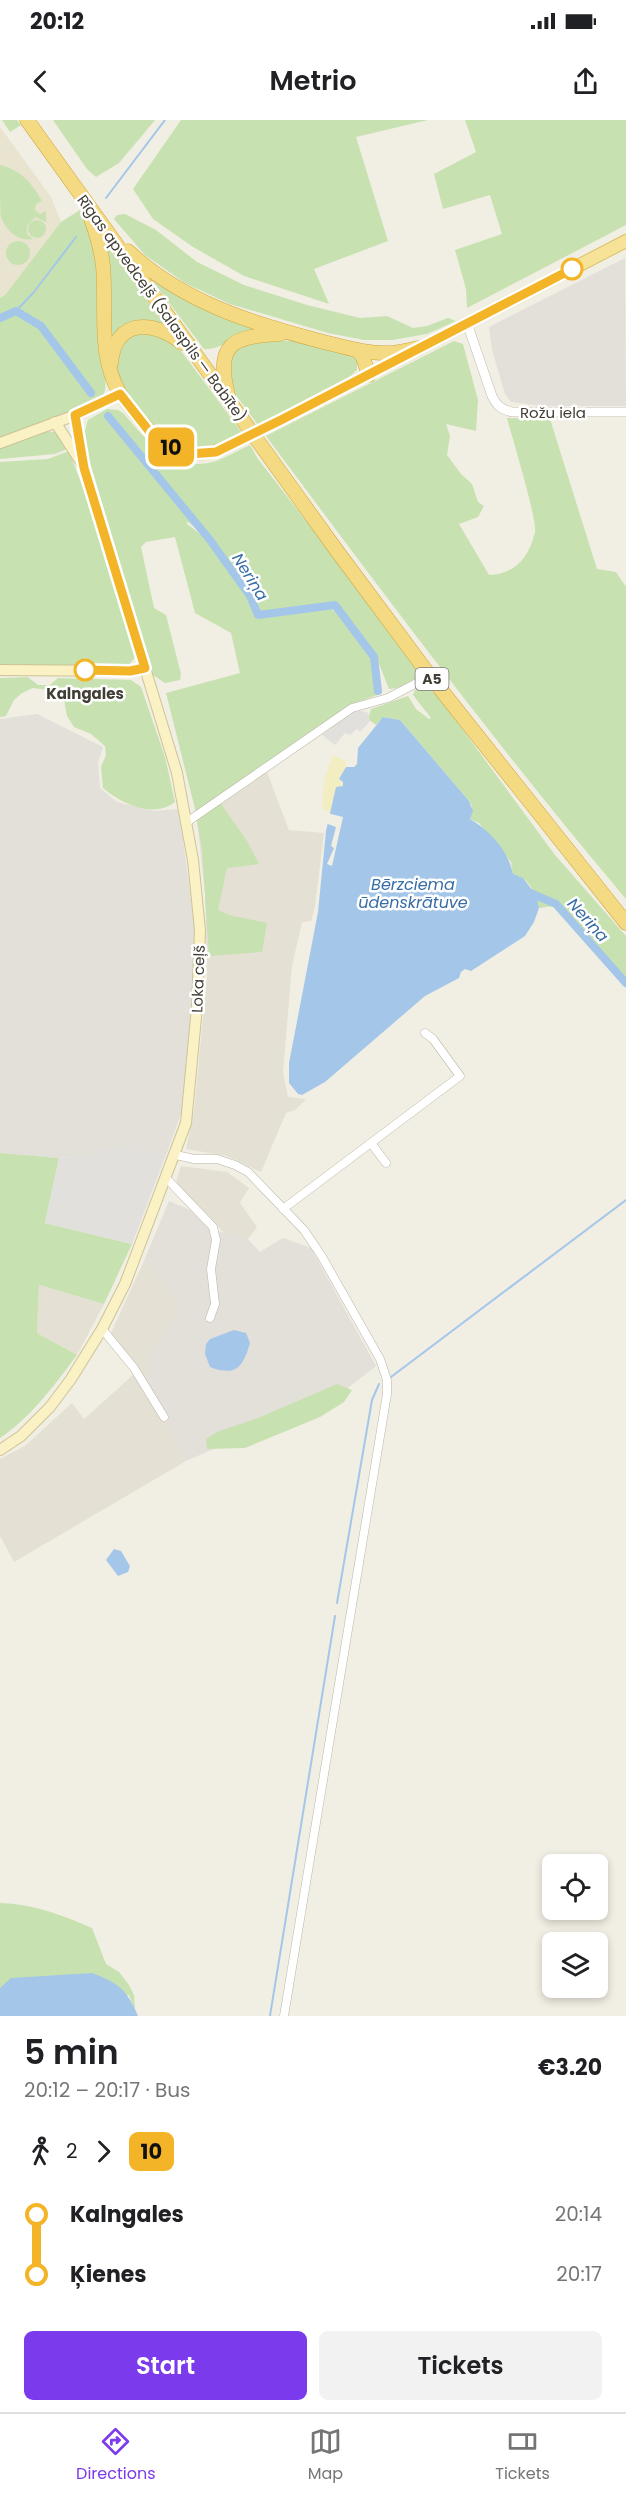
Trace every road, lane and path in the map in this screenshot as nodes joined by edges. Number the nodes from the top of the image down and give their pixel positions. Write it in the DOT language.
graph roads {
  1 [pos="27,120"];
  2 [pos="84,200"];
  3 [pos="106,230"];
  4 [pos="626,241"];
  5 [pos="467,323"];
  6 [pos="289,334"];
  7 [pos="419,348"];
  8 [pos="357,350"];
  9 [pos="196,355"];
  10 [pos="110,374"];
  11 [pos="369,375"];
  12 [pos="120,394"];
  13 [pos="230,403"];
  14 [pos="626,412"];
  15 [pos="75,415"];
  16 [pos="55,422"];
  17 [pos="0,443"];
  18 [pos="84,468"];
  19 [pos="145,668"];
  20 [pos="0,670"];
  21 [pos="430,676"];
  22 [pos="187,822"];
  23 [pos="626,923"];
  24 [pos="425,1033"];
  25 [pos="371,1143"];
  26 [pos="176,1155"];
  27 [pos="386,1163"];
  28 [pos="166,1178"];
  29 [pos="283,1209"];
  30 [pos="210,1318"];
  31 [pos="102,1329"];
  32 [pos="164,1417"];
  33 [pos="0,1450"];
  34 [pos="284,2016"];
  1 -- 2 [label="highway, Rīgas apvedceļš (Salaspils — Babīte) / A5"];
  2 -- 3 [label="highway, Rīgas apvedceļš (Salaspils — Babīte) / A5"];
  2 -- 10 [label="highway"];
  3 -- 6 [label="highway"];
  3 -- 9 [label="highway, Rīgas apvedceļš (Salaspils — Babīte) / A5"];
  4 -- 5 [label="main road"];
  5 -- 7 [label="main road"];
  5 -- 14 [label="street, Rožu iela"];
  6 -- 8 [label="highway"];
  6 -- 13 [label="highway"];
  7 -- 8 [label="highway"];
  7 -- 11 [label="main road"];
  8 -- 11 [label="highway"];
  9 -- 10 [label="highway"];
  9 -- 13 [label="highway, Rīgas apvedceļš (Salaspils — Babīte) / A5"];
  10 -- 12 [label="highway"];
  11 -- 12 [label="main road, bridge"];
  12 -- 15 [label="main road"];
  13 -- 21 [label="highway, Rīgas apvedceļš (Salaspils — Babīte) / A5"];
  15 -- 16 [label="main road"];
  15 -- 18 [label="main road, Loka ceļš"];
  16 -- 17 [label="main road"];
  16 -- 18 [label="main road, Loka ceļš"];
  18 -- 19 [label="main road, Loka ceļš"];
  19 -- 20 [label="main road"];
  19 -- 22 [label="main road, Loka ceļš"];
  21 -- 22 [label="street"];
  21 -- 23 [label="highway, Rīgas apvedceļš (Salaspils — Babīte) / A5"];
  22 -- 26 [label="main road, Loka ceļš"];
  24 -- 25 [label="street"];
  25 -- 27 [label="street"];
  25 -- 29 [label="street"];
  26 -- 28 [label="main road, Loka ceļš"];
  26 -- 29 [label="street"];
  28 -- 30 [label="street"];
  28 -- 31 [label="main road, Loka ceļš"];
  29 -- 34 [label="street"];
  31 -- 32 [label="street"];
  31 -- 33 [label="main road, Loka ceļš"];
}
